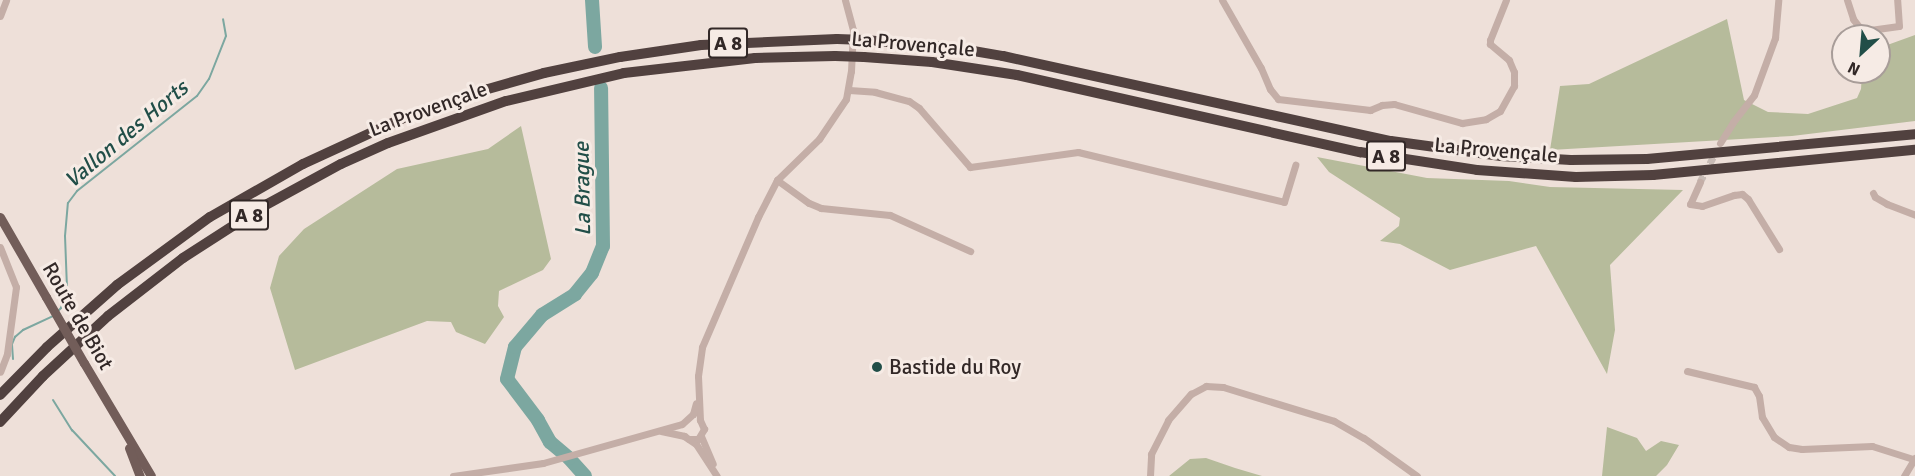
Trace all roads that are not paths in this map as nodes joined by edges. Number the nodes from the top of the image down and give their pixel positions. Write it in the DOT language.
graph roads {
  1 [pos="6,0"];
  2 [pos="845,0"];
  3 [pos="1222,0"];
  4 [pos="1506,0"];
  5 [pos="1778,0"];
  6 [pos="1847,0"];
  7 [pos="1897,0"];
  8 [pos="0,16"];
  9 [pos="849,90"];
  10 [pos="1915,134"];
  11 [pos="1720,143"];
  12 [pos="1915,150"];
  13 [pos="1295,165"];
  14 [pos="777,180"];
  15 [pos="1700,182"];
  16 [pos="1874,193"];
  17 [pos="1915,215"];
  18 [pos="0,217"];
  19 [pos="0,247"];
  20 [pos="1779,249"];
  21 [pos="970,251"];
  22 [pos="1687,371"];
  23 [pos="0,372"];
  24 [pos="699,392"];
  25 [pos="0,395"];
  26 [pos="690,418"];
  27 [pos="700,420"];
  28 [pos="0,422"];
  29 [pos="682,424"];
  30 [pos="656,431"];
  31 [pos="125,434"];
  32 [pos="701,436"];
  33 [pos="687,438"];
  34 [pos="1914,458"];
  35 [pos="140,476"];
  36 [pos="151,476"];
  37 [pos="453,476"];
  38 [pos="717,476"];
  39 [pos="1150,476"];
  40 [pos="1417,476"];
  41 [pos="1904,476"];
  1 -- 8 [label="street"];
  2 -- 9 [label="street"];
  3 -- 4 [label="street"];
  5 -- 11 [label="street"];
  6 -- 7 [label="street"];
  9 -- 13 [label="street"];
  9 -- 14 [label="street"];
  10 -- 25 [label="highway, La Provençale / A 8, bridge"];
  12 -- 28 [label="highway, La Provençale / A 8, bridge"];
  14 -- 21 [label="street"];
  14 -- 24 [label="street"];
  15 -- 20 [label="street"];
  16 -- 17 [label="street"];
  18 -- 31 [label="main road, Route de Biot, bridge"];
  19 -- 23 [label="street"];
  22 -- 34 [label="street"];
  24 -- 26 [label="street"];
  24 -- 27 [label="street"];
  26 -- 27 [label="street"];
  26 -- 29 [label="street"];
  27 -- 32 [label="street"];
  29 -- 30 [label="street"];
  29 -- 33 [label="street"];
  30 -- 33 [label="street"];
  30 -- 37 [label="street"];
  31 -- 35 [label="main road, Route de Biot"];
  31 -- 36 [label="main road, Route de Biot"];
  32 -- 33 [label="street"];
  32 -- 38 [label="street"];
  33 -- 38 [label="street"];
  34 -- 41 [label="street"];
  39 -- 40 [label="street"];
}
